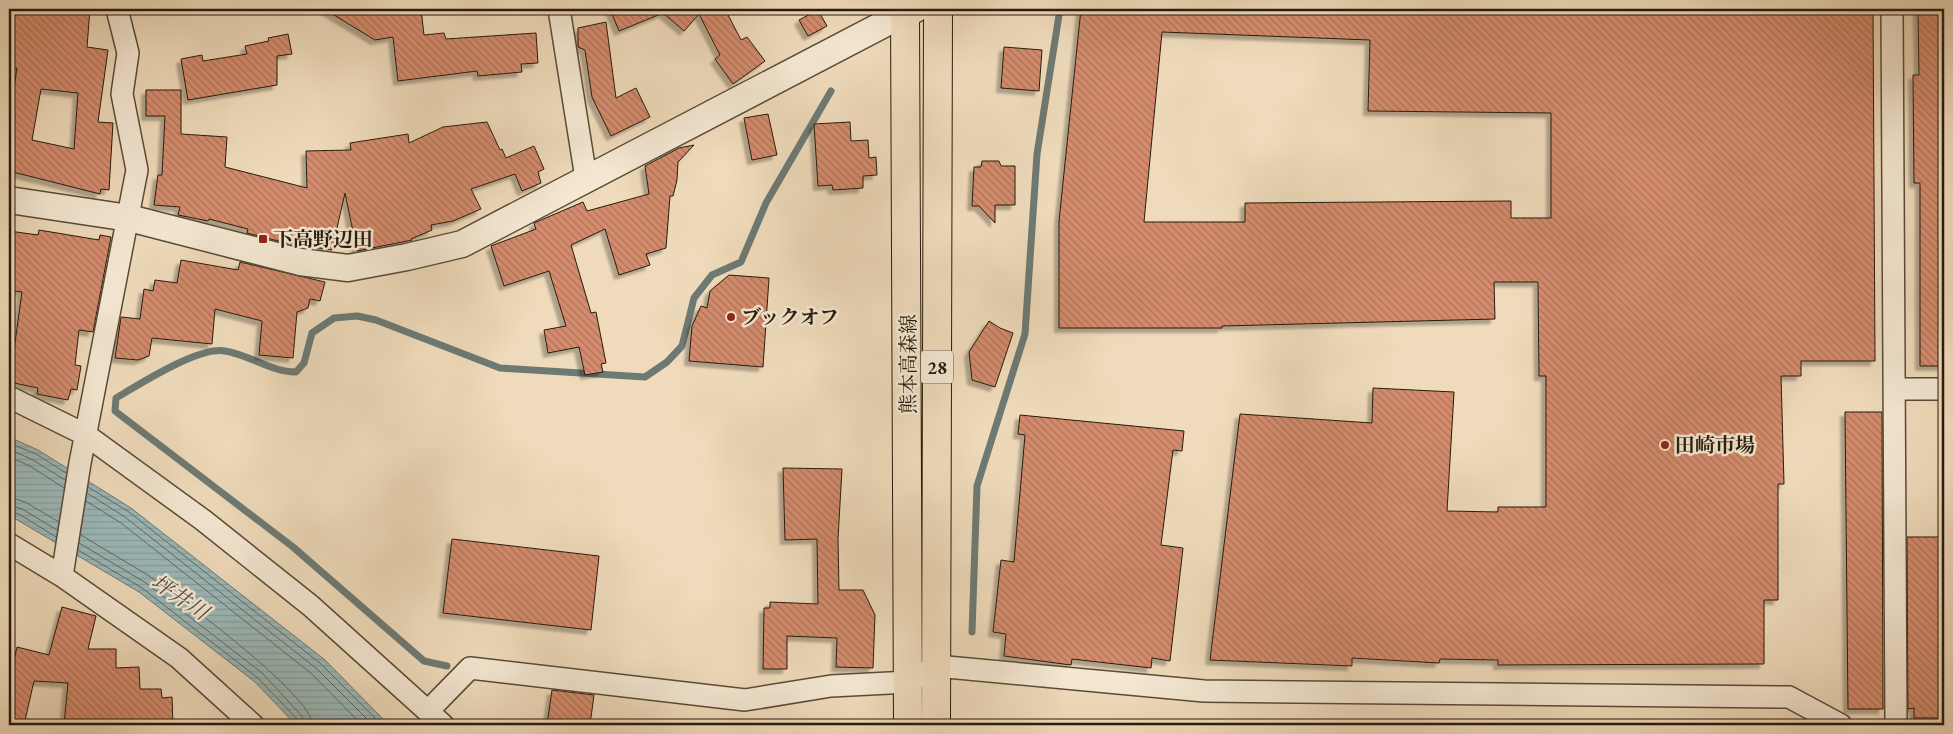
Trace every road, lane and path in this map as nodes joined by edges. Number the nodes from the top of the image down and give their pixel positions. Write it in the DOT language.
graph roads {
  1 [pos="117,9"];
  2 [pos="559,9"];
  3 [pos="938,9"];
  4 [pos="1892,9"];
  5 [pos="908,10"];
  6 [pos="586,178"];
  7 [pos="9,200"];
  8 [pos="129,218"];
  9 [pos="1895,389"];
  10 [pos="1944,389"];
  11 [pos="9,397"];
  12 [pos="86,434"];
  13 [pos="9,544"];
  14 [pos="64,569"];
  15 [pos="936,666"];
  16 [pos="909,682"];
  17 [pos="428,711"];
  18 [pos="253,725"];
  19 [pos="443,725"];
  20 [pos="908,725"];
  21 [pos="936,725"];
  22 [pos="1841,725"];
  23 [pos="1896,725"];
  1 -- 8 [label="street"];
  2 -- 6 [label="street"];
  3 -- 15 [label="main road, 熊本高森線 / 28"];
  4 -- 9 [label="street"];
  5 -- 6 [label="street"];
  5 -- 16 [label="main road, 熊本高森線 / 28"];
  6 -- 8 [label="street"];
  7 -- 8 [label="street"];
  8 -- 12 [label="street"];
  9 -- 10 [label="street"];
  9 -- 23 [label="street"];
  11 -- 12 [label="street"];
  12 -- 14 [label="street"];
  12 -- 17 [label="street"];
  13 -- 14 [label="street"];
  14 -- 18 [label="street"];
  15 -- 16 [label="street"];
  15 -- 21 [label="main road, 熊本高森線 / 28"];
  15 -- 22 [label="street"];
  16 -- 17 [label="street"];
  16 -- 20 [label="main road, 熊本高森線 / 28"];
  17 -- 19 [label="street"];
}
